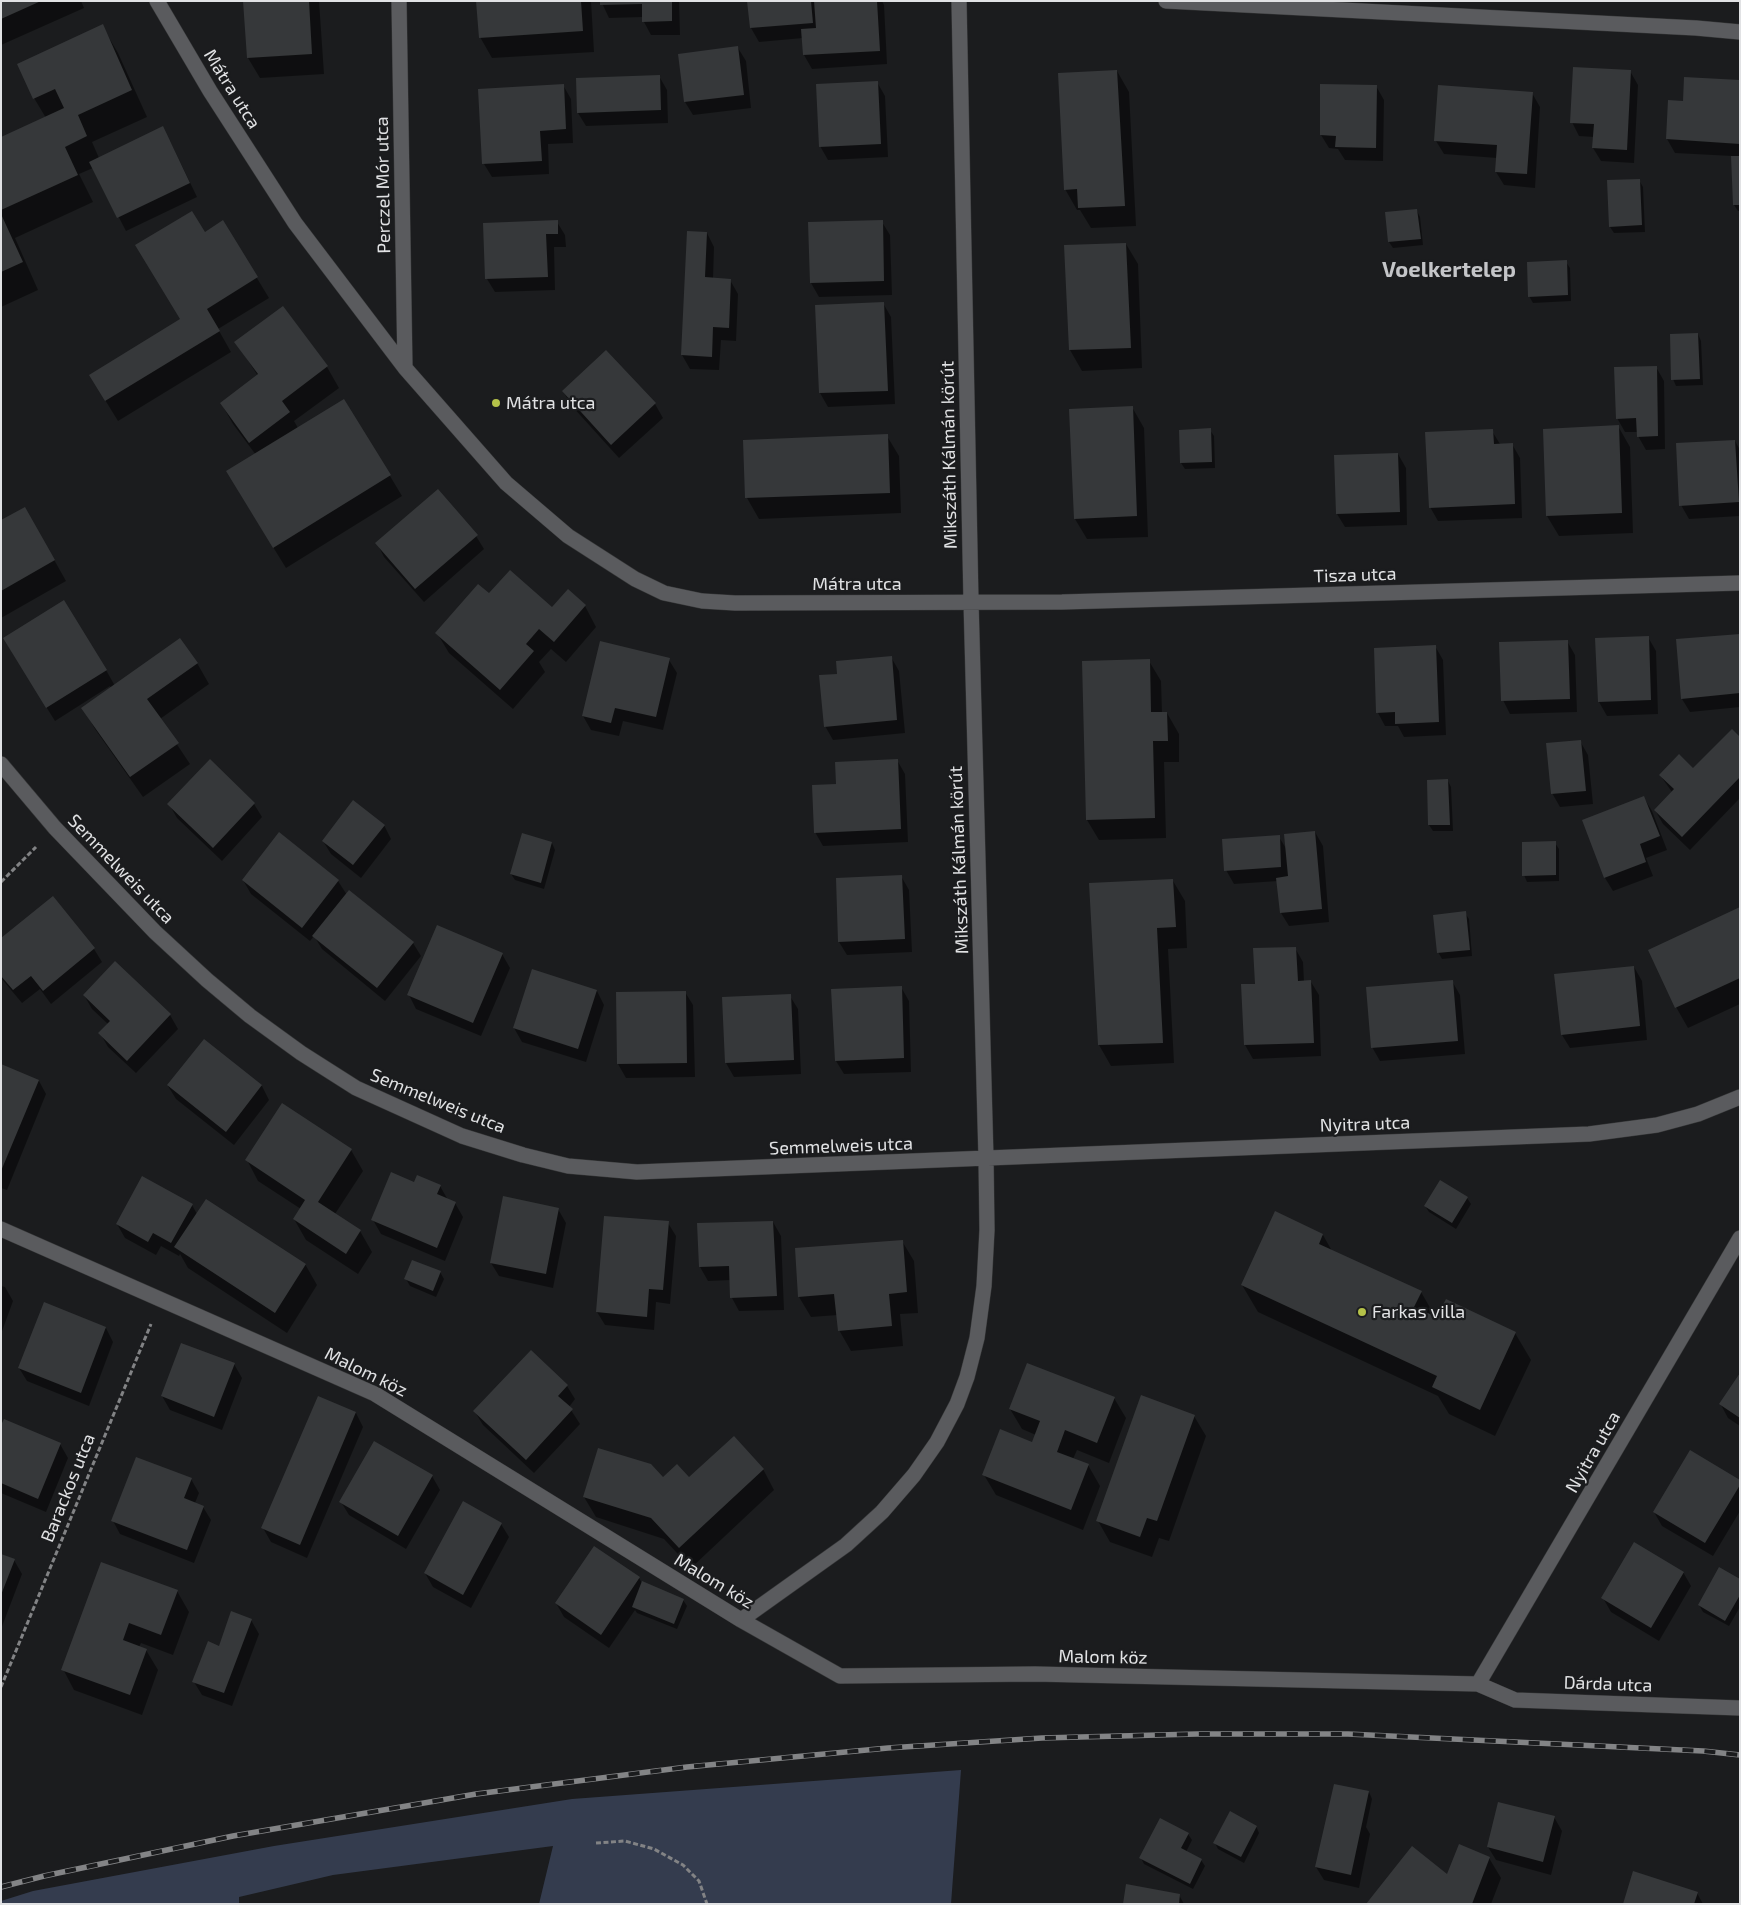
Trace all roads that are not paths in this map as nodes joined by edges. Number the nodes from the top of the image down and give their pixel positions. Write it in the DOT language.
graph roads {
  1 [pos="157,1"];
  2 [pos="399,1"];
  3 [pos="959,1"];
  4 [pos="1166,1"];
  5 [pos="1740,32"];
  6 [pos="406,368"];
  7 [pos="1740,583"];
  8 [pos="971,601"];
  9 [pos="1,764"];
  10 [pos="1740,1096"];
  11 [pos="986,1158"];
  12 [pos="1,1229"];
  13 [pos="1740,1238"];
  14 [pos="741,1620"];
  15 [pos="1478,1684"];
  16 [pos="1740,1708"];
  1 -- 6 [label="street, Mátra utca"];
  2 -- 6 [label="street, Perczel Mór utca"];
  3 -- 8 [label="street, Mikszáth Kálmán körút"];
  4 -- 5 [label="street"];
  6 -- 8 [label="street, Mátra utca"];
  7 -- 8 [label="street, Tisza utca"];
  8 -- 11 [label="street, Mikszáth Kálmán körút"];
  9 -- 11 [label="street, Semmelweis utca"];
  10 -- 11 [label="street, Nyitra utca"];
  11 -- 14 [label="street, Mikszáth Kálmán körút"];
  12 -- 14 [label="street, Malom köz"];
  13 -- 15 [label="street, Nyitra utca"];
  14 -- 15 [label="street, Malom köz"];
  15 -- 16 [label="street, Dárda utca"];
}
